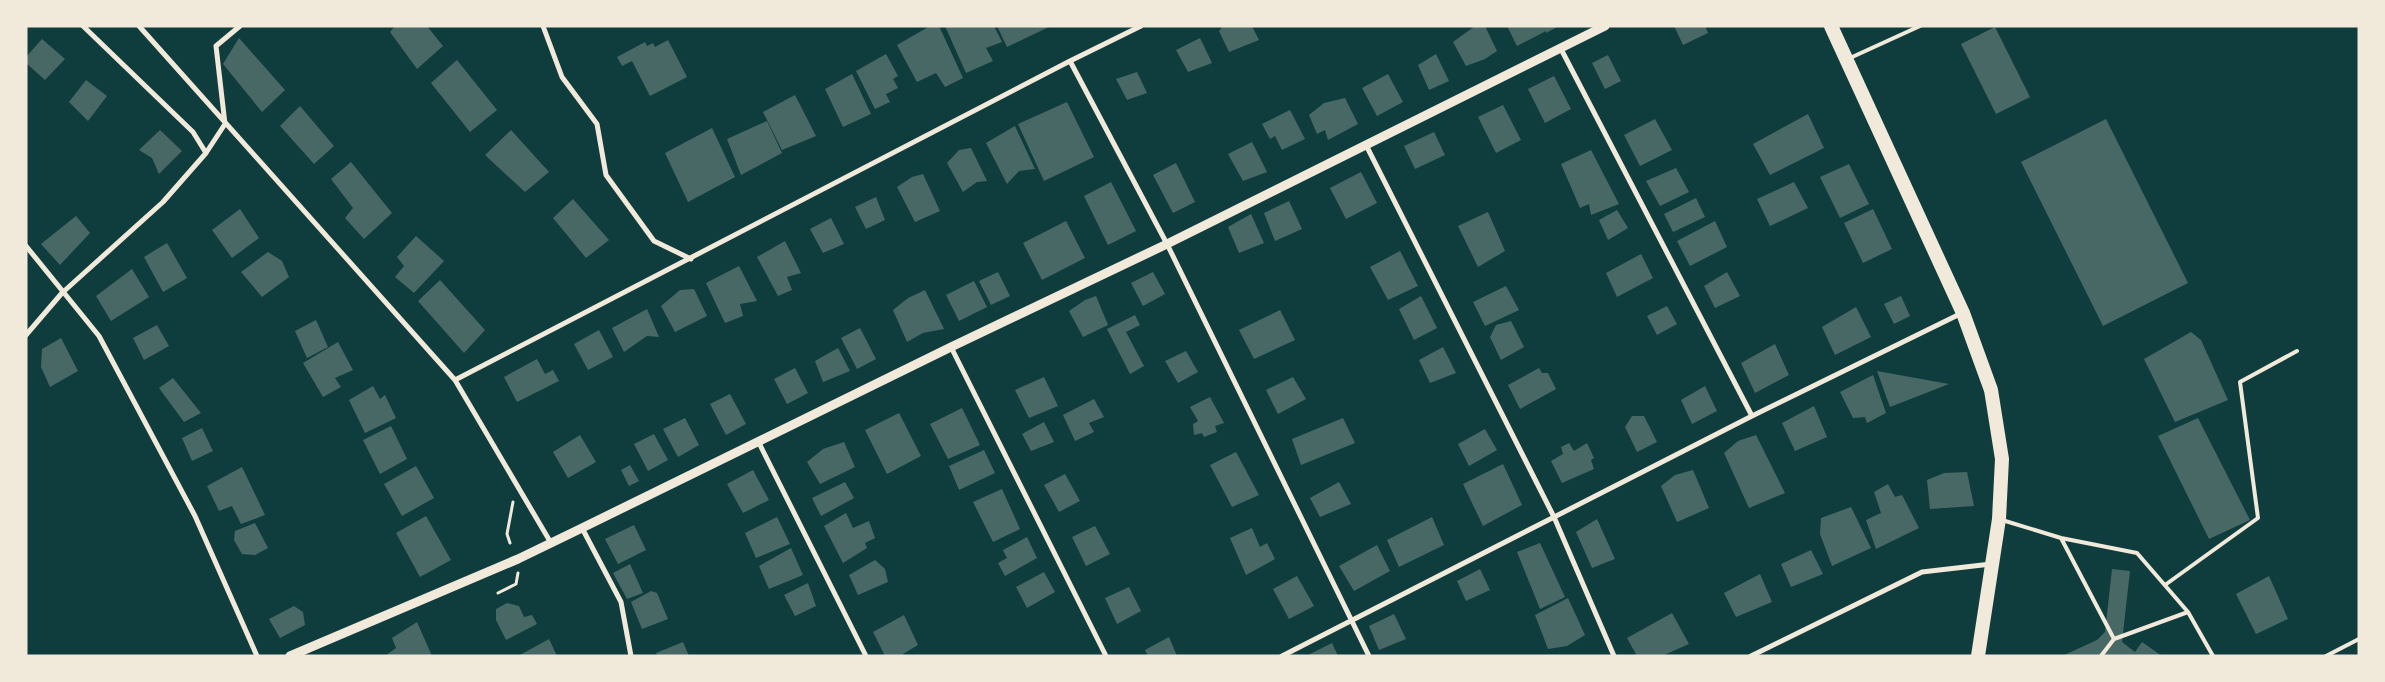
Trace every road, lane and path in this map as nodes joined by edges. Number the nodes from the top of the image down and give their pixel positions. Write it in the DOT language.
graph roads {
  1 [pos="83,26"];
  2 [pos="140,26"];
  3 [pos="240,26"];
  4 [pos="543,26"];
  5 [pos="1141,26"];
  6 [pos="1605,26"];
  7 [pos="1831,26"];
  8 [pos="1920,26"];
  9 [pos="1561,49"];
  10 [pos="1848,59"];
  11 [pos="1070,61"];
  12 [pos="226,124"];
  13 [pos="1366,144"];
  14 [pos="206,153"];
  15 [pos="1167,244"];
  16 [pos="26,246"];
  17 [pos="691,259"];
  18 [pos="62,293"];
  19 [pos="1963,313"];
  20 [pos="26,335"];
  21 [pos="951,347"];
  22 [pos="2297,352"];
  23 [pos="454,380"];
  24 [pos="1752,416"];
  25 [pos="758,441"];
  26 [pos="516,484"];
  27 [pos="1554,517"];
  28 [pos="1999,519"];
  29 [pos="582,528"];
  30 [pos="2062,538"];
  31 [pos="510,543"];
  32 [pos="551,543"];
  33 [pos="1992,563"];
  34 [pos="2165,585"];
  35 [pos="2188,612"];
  36 [pos="1352,620"];
  37 [pos="2114,639"];
  38 [pos="2359,639"];
  39 [pos="257,656"];
  40 [pos="290,656"];
  41 [pos="631,656"];
  42 [pos="866,656"];
  43 [pos="1106,656"];
  44 [pos="1282,656"];
  45 [pos="1369,656"];
  46 [pos="1614,656"];
  47 [pos="1751,656"];
  48 [pos="1978,656"];
  49 [pos="2101,656"];
  50 [pos="2212,656"];
  51 [pos="2326,656"];
  1 -- 14 [label="street"];
  2 -- 12 [label="street"];
  3 -- 12 [label="street"];
  4 -- 17 [label="street"];
  5 -- 11 [label="street"];
  6 -- 9 [label="street"];
  7 -- 10 [label="highway"];
  8 -- 10 [label="lane"];
  9 -- 13 [label="street"];
  9 -- 24 [label="street"];
  10 -- 19 [label="highway"];
  11 -- 15 [label="street"];
  11 -- 17 [label="street"];
  12 -- 14 [label="street"];
  12 -- 23 [label="street"];
  13 -- 15 [label="street"];
  13 -- 27 [label="street"];
  14 -- 18 [label="street"];
  15 -- 21 [label="street"];
  15 -- 36 [label="street"];
  16 -- 18 [label="street"];
  17 -- 23 [label="street"];
  18 -- 20 [label="street"];
  18 -- 39 [label="street"];
  19 -- 24 [label="street"];
  19 -- 28 [label="highway"];
  21 -- 25 [label="street"];
  21 -- 43 [label="street"];
  22 -- 34 [label="lane"];
  23 -- 26 [label="street"];
  24 -- 27 [label="street"];
  25 -- 29 [label="street"];
  25 -- 42 [label="street"];
  26 -- 31 [label="path"];
  26 -- 32 [label="street"];
  27 -- 36 [label="street"];
  27 -- 46 [label="street"];
  28 -- 30 [label="lane"];
  28 -- 33 [label="highway"];
  29 -- 32 [label="street"];
  29 -- 41 [label="street"];
  30 -- 34 [label="lane"];
  30 -- 37 [label="lane"];
  32 -- 40 [label="street"];
  33 -- 47 [label="street"];
  33 -- 48 [label="highway"];
  34 -- 35 [label="lane"];
  35 -- 37 [label="lane"];
  35 -- 50 [label="lane"];
  36 -- 44 [label="street"];
  36 -- 45 [label="street"];
  37 -- 49 [label="lane"];
  38 -- 51 [label="lane"];
}
